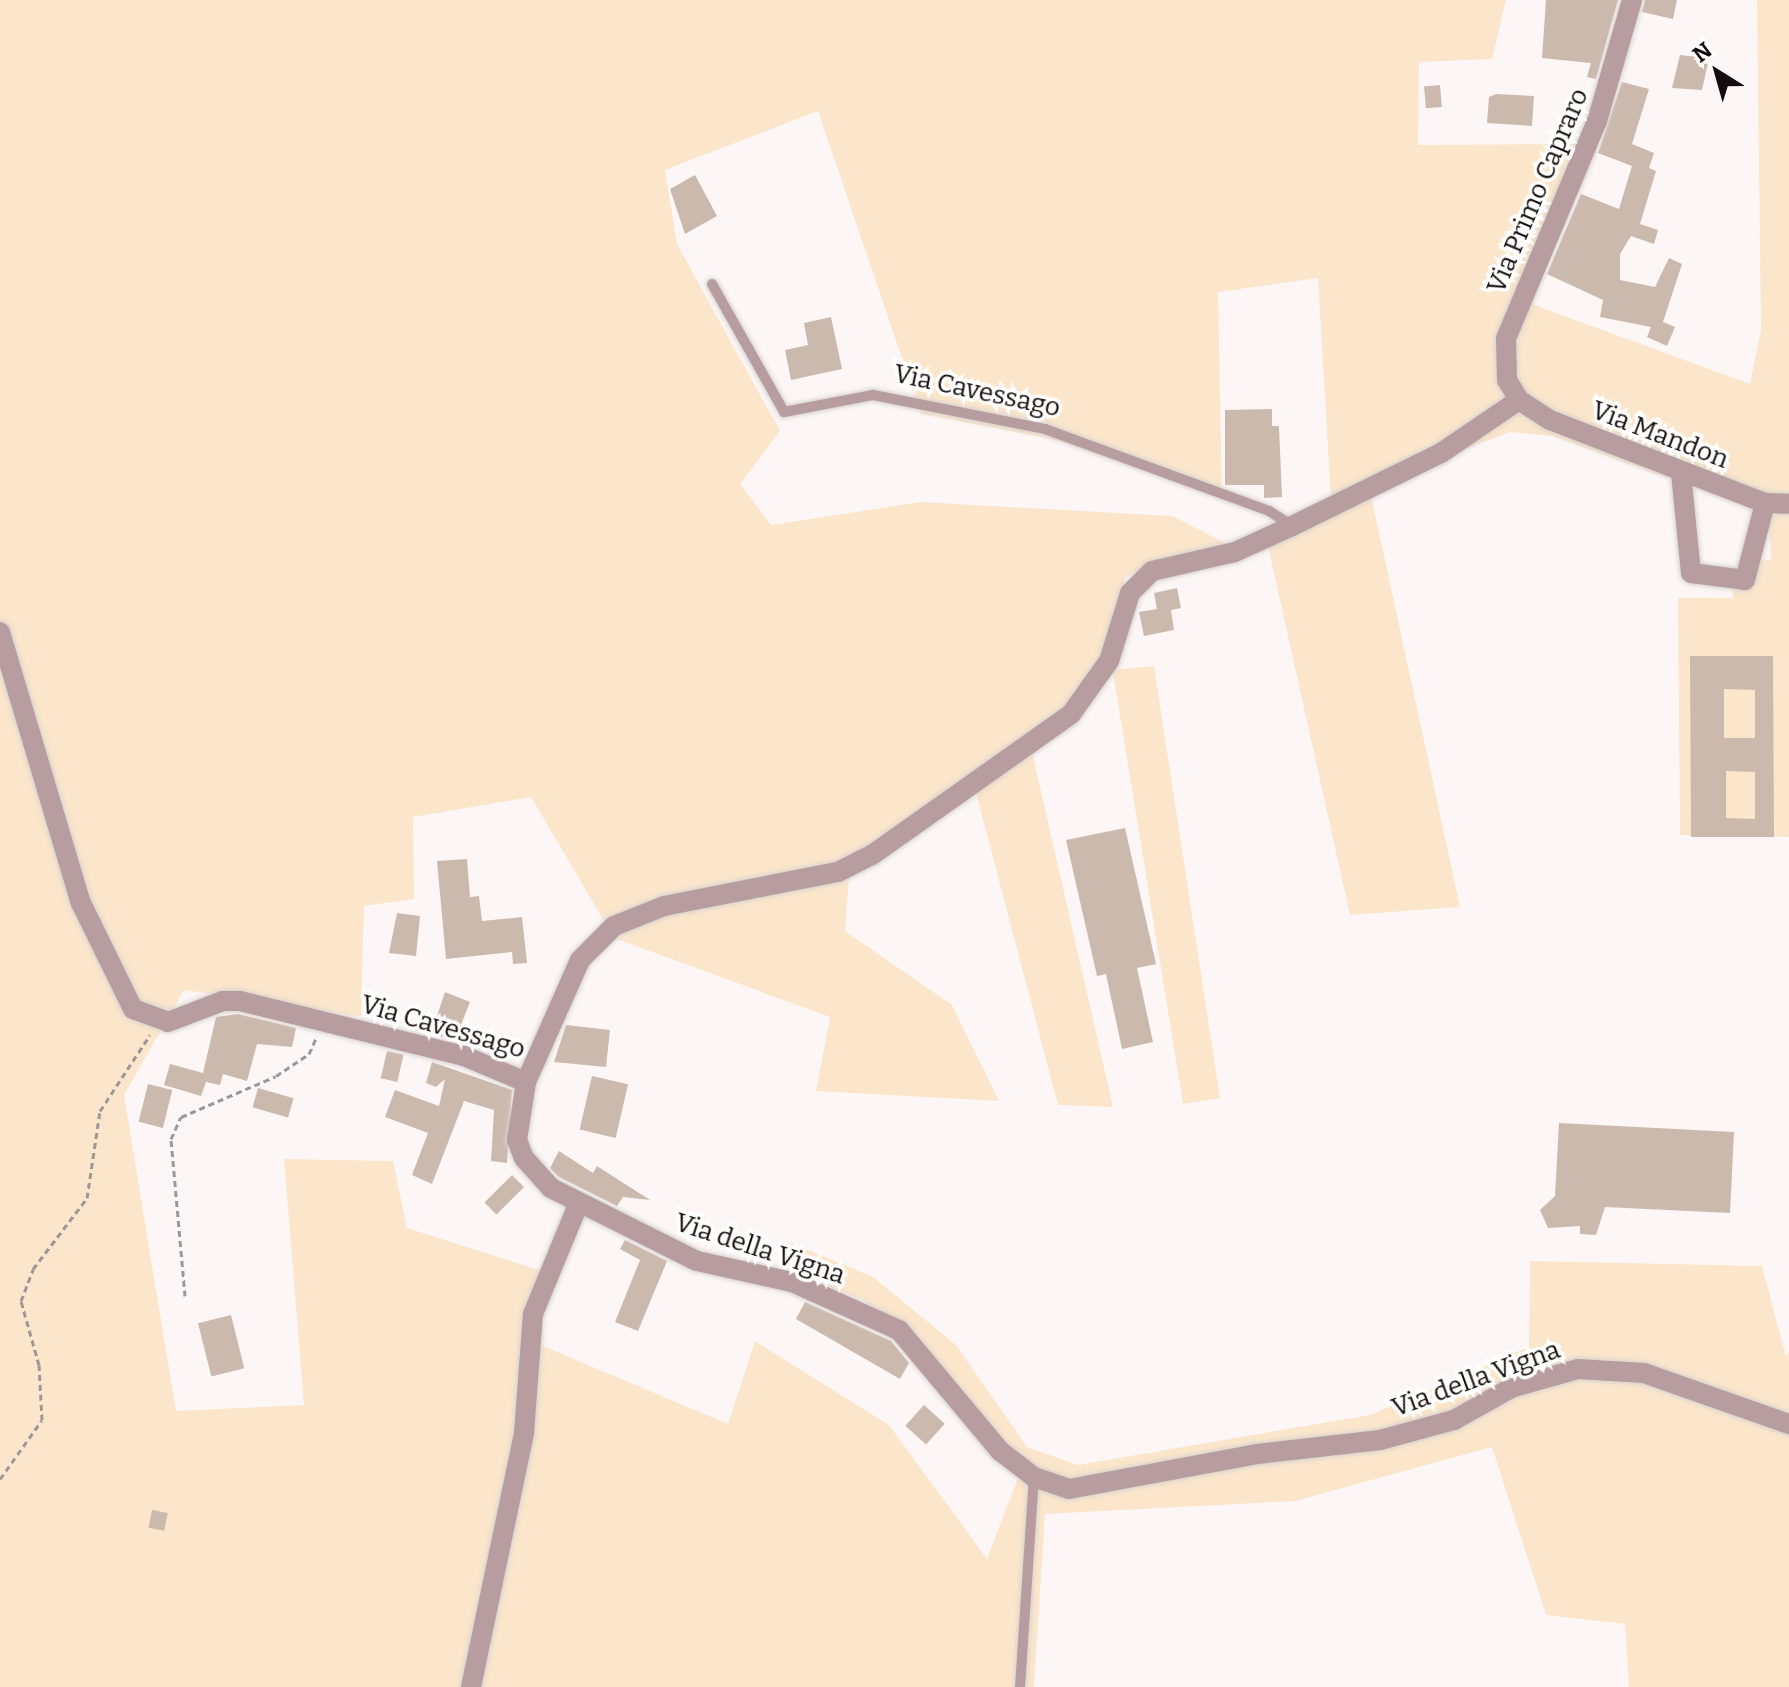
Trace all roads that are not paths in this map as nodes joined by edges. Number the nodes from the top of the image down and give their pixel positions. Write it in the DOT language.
graph roads {
  1 [pos="1632,0"];
  2 [pos="712,284"];
  3 [pos="1519,400"];
  4 [pos="1681,473"];
  5 [pos="1765,503"];
  6 [pos="1789,504"];
  7 [pos="1292,526"];
  8 [pos="0,632"];
  9 [pos="526,1082"];
  10 [pos="578,1205"];
  11 [pos="1789,1424"];
  12 [pos="1034,1477"];
  13 [pos="471,1687"];
  14 [pos="1020,1687"];
  1 -- 3 [label="street, Via Primo Capraro"];
  2 -- 7 [label="lane, Via Cavessago"];
  3 -- 4 [label="street, Via Mandon"];
  3 -- 7 [label="street, Via Cavessago"];
  4 -- 5 [label="street, Via Mandon"];
  4 -- 5 [label="street"];
  5 -- 6 [label="street, Via Mandon"];
  7 -- 9 [label="street, Via Cavessago"];
  8 -- 9 [label="street, Via Cavessago"];
  9 -- 10 [label="street, Via della Vigna"];
  10 -- 12 [label="street, Via della Vigna"];
  10 -- 13 [label="street"];
  11 -- 12 [label="street, Via della Vigna"];
  12 -- 14 [label="lane"];
}
